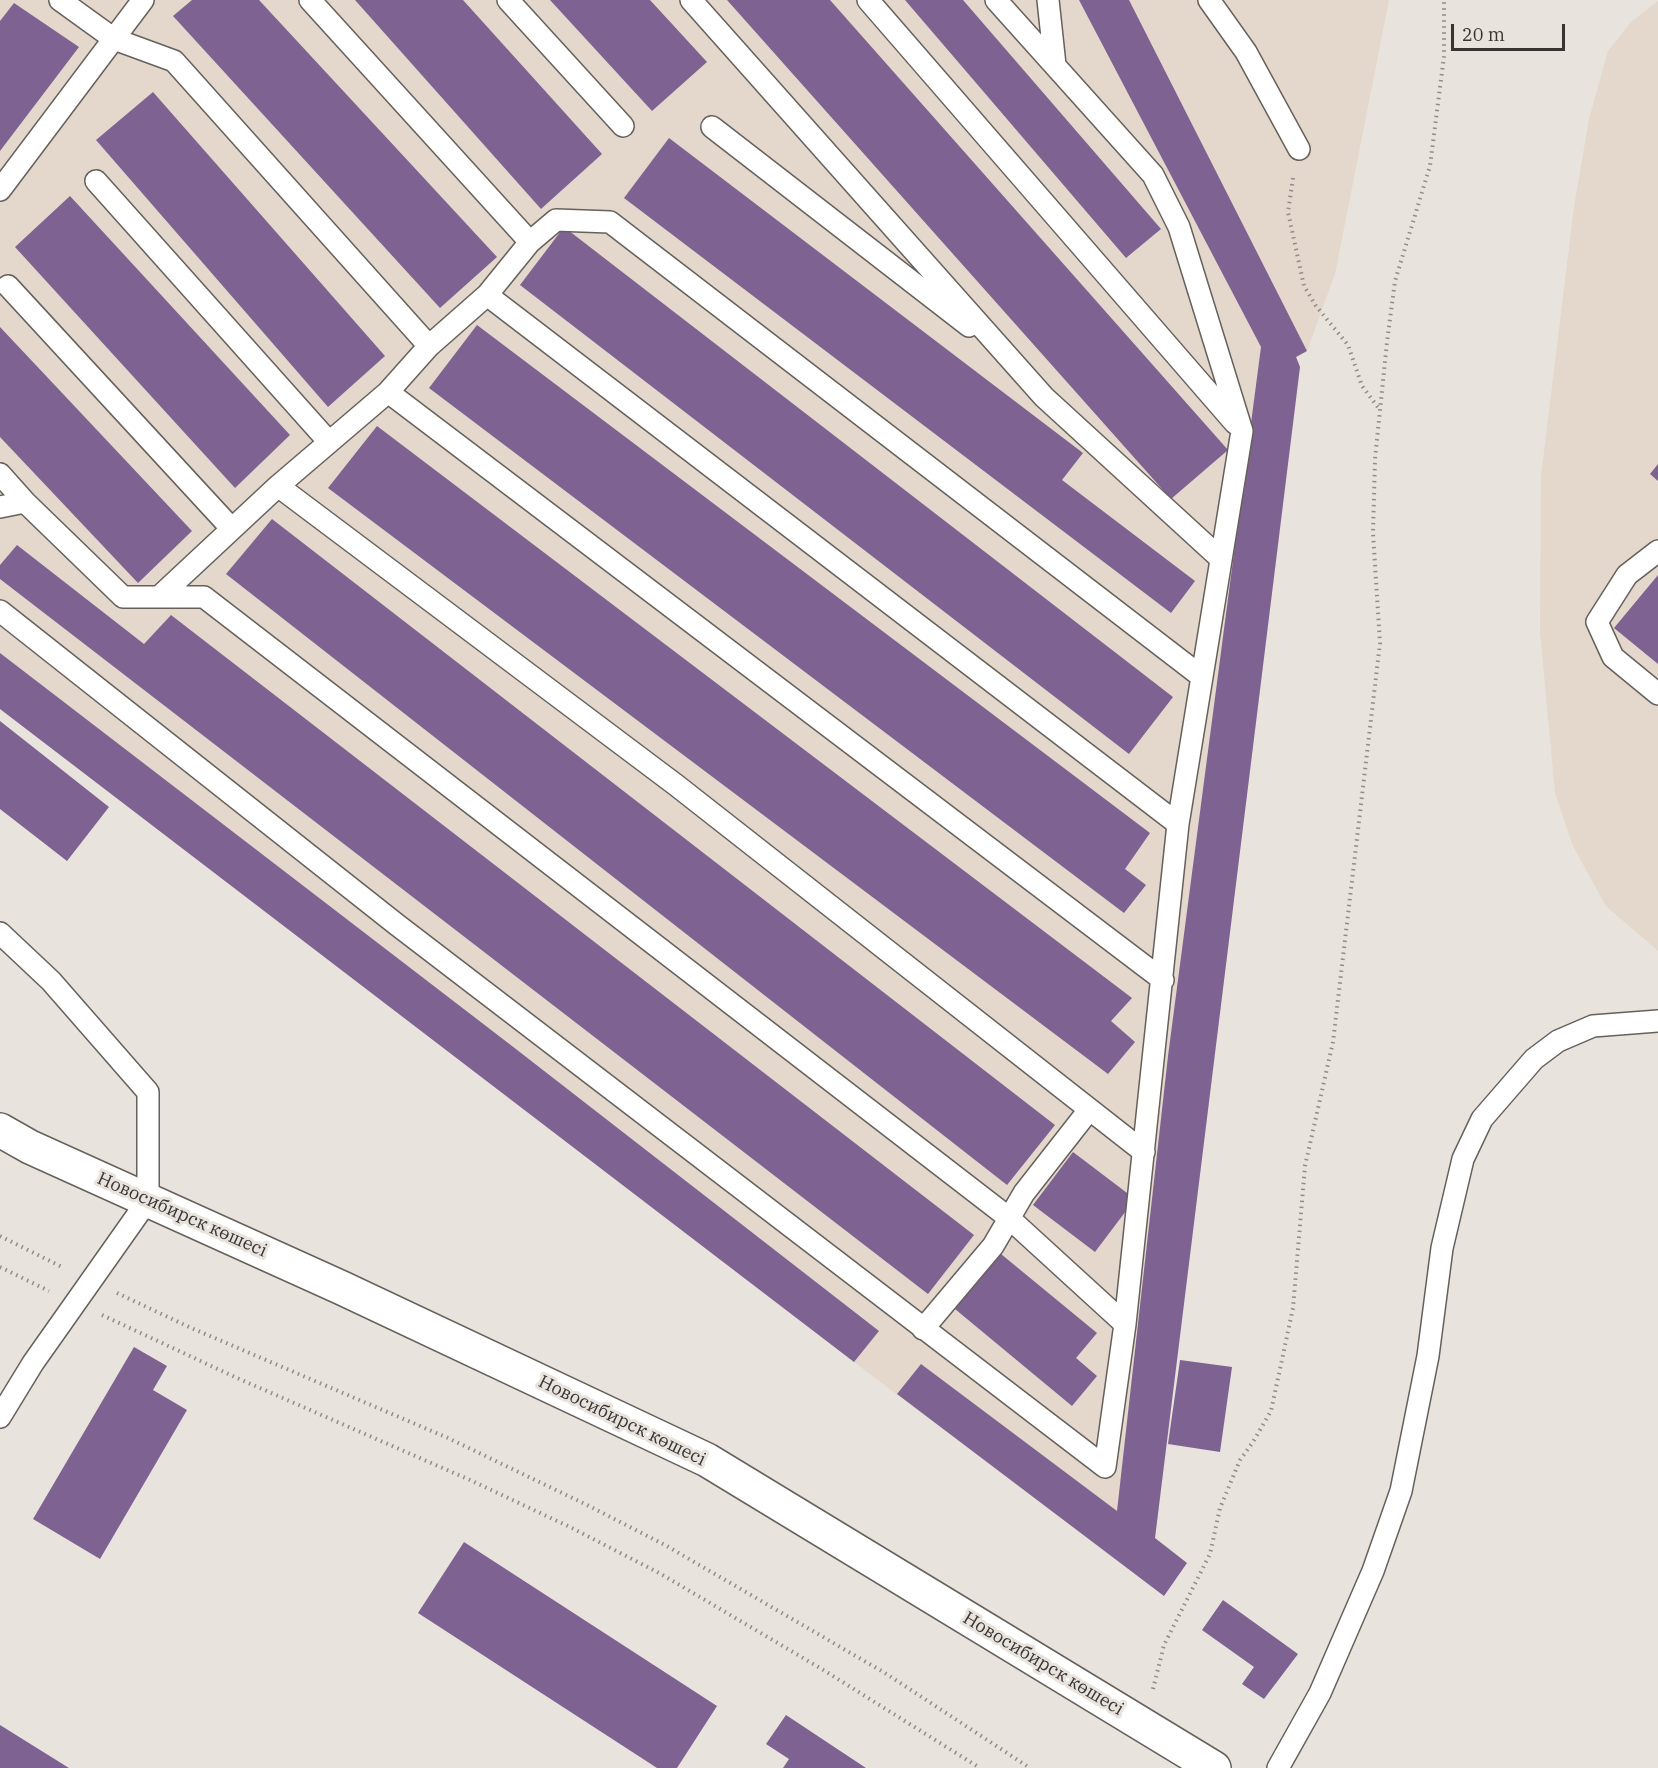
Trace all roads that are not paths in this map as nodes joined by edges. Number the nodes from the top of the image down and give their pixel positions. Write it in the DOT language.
graph roads {
  1 [pos="60,0"];
  2 [pos="144,0"];
  3 [pos="310,0"];
  4 [pos="508,0"];
  5 [pos="691,0"];
  6 [pos="868,0"];
  7 [pos="996,0"];
  8 [pos="1048,0"];
  9 [pos="1209,0"];
  10 [pos="114,39"];
  11 [pos="1054,65"];
  12 [pos="623,126"];
  13 [pos="712,127"];
  14 [pos="1299,149"];
  15 [pos="96,181"];
  16 [pos="0,190"];
  17 [pos="530,242"];
  18 [pos="8,286"];
  19 [pos="488,295"];
  20 [pos="429,346"];
  21 [pos="1010,358"];
  22 [pos="388,392"];
  23 [pos="1242,431"];
  24 [pos="329,442"];
  25 [pos="0,474"];
  26 [pos="278,486"];
  27 [pos="24,502"];
  28 [pos="0,507"];
  29 [pos="232,529"];
  30 [pos="1658,551"];
  31 [pos="1221,559"];
  32 [pos="159,597"];
  33 [pos="0,611"];
  34 [pos="1202,677"];
  35 [pos="1658,694"];
  36 [pos="1178,824"];
  37 [pos="0,933"];
  38 [pos="1163,980"];
  39 [pos="1658,1021"];
  40 [pos="1089,1110"];
  41 [pos="0,1130"];
  42 [pos="1144,1152"];
  43 [pos="148,1200"];
  44 [pos="1009,1218"];
  45 [pos="1125,1324"];
  46 [pos="923,1329"];
  47 [pos="0,1417"];
  48 [pos="1198,1764"];
  49 [pos="1278,1768"];
  1 -- 10 [label="lane"];
  2 -- 10 [label="lane"];
  3 -- 17 [label="lane"];
  4 -- 12 [label="lane"];
  5 -- 21 [label="lane"];
  6 -- 23 [label="lane"];
  7 -- 11 [label="lane"];
  8 -- 11 [label="lane"];
  9 -- 14 [label="lane"];
  10 -- 16 [label="lane"];
  10 -- 20 [label="lane"];
  11 -- 23 [label="lane"];
  13 -- 21 [label="lane"];
  15 -- 24 [label="lane"];
  17 -- 19 [label="lane"];
  17 -- 34 [label="lane"];
  18 -- 29 [label="lane"];
  19 -- 20 [label="lane"];
  19 -- 36 [label="lane"];
  20 -- 22 [label="lane"];
  21 -- 31 [label="lane"];
  22 -- 24 [label="lane"];
  22 -- 38 [label="lane"];
  23 -- 31 [label="lane"];
  24 -- 26 [label="lane"];
  25 -- 27 [label="lane"];
  26 -- 29 [label="lane"];
  26 -- 40 [label="lane"];
  27 -- 28 [label="lane"];
  27 -- 32 [label="lane"];
  29 -- 32 [label="lane"];
  30 -- 35 [label="lane"];
  31 -- 34 [label="lane"];
  32 -- 44 [label="lane"];
  33 -- 46 [label="lane"];
  34 -- 36 [label="lane"];
  36 -- 38 [label="lane"];
  37 -- 43 [label="lane"];
  38 -- 42 [label="lane"];
  39 -- 49 [label="lane"];
  40 -- 42 [label="lane"];
  40 -- 44 [label="lane"];
  41 -- 43 [label="main road, Новосибирск көшесі"];
  42 -- 45 [label="lane"];
  43 -- 47 [label="lane"];
  43 -- 48 [label="main road, Новосибирск көшесі"];
  44 -- 45 [label="lane"];
  44 -- 46 [label="lane"];
  45 -- 46 [label="lane"];
}
